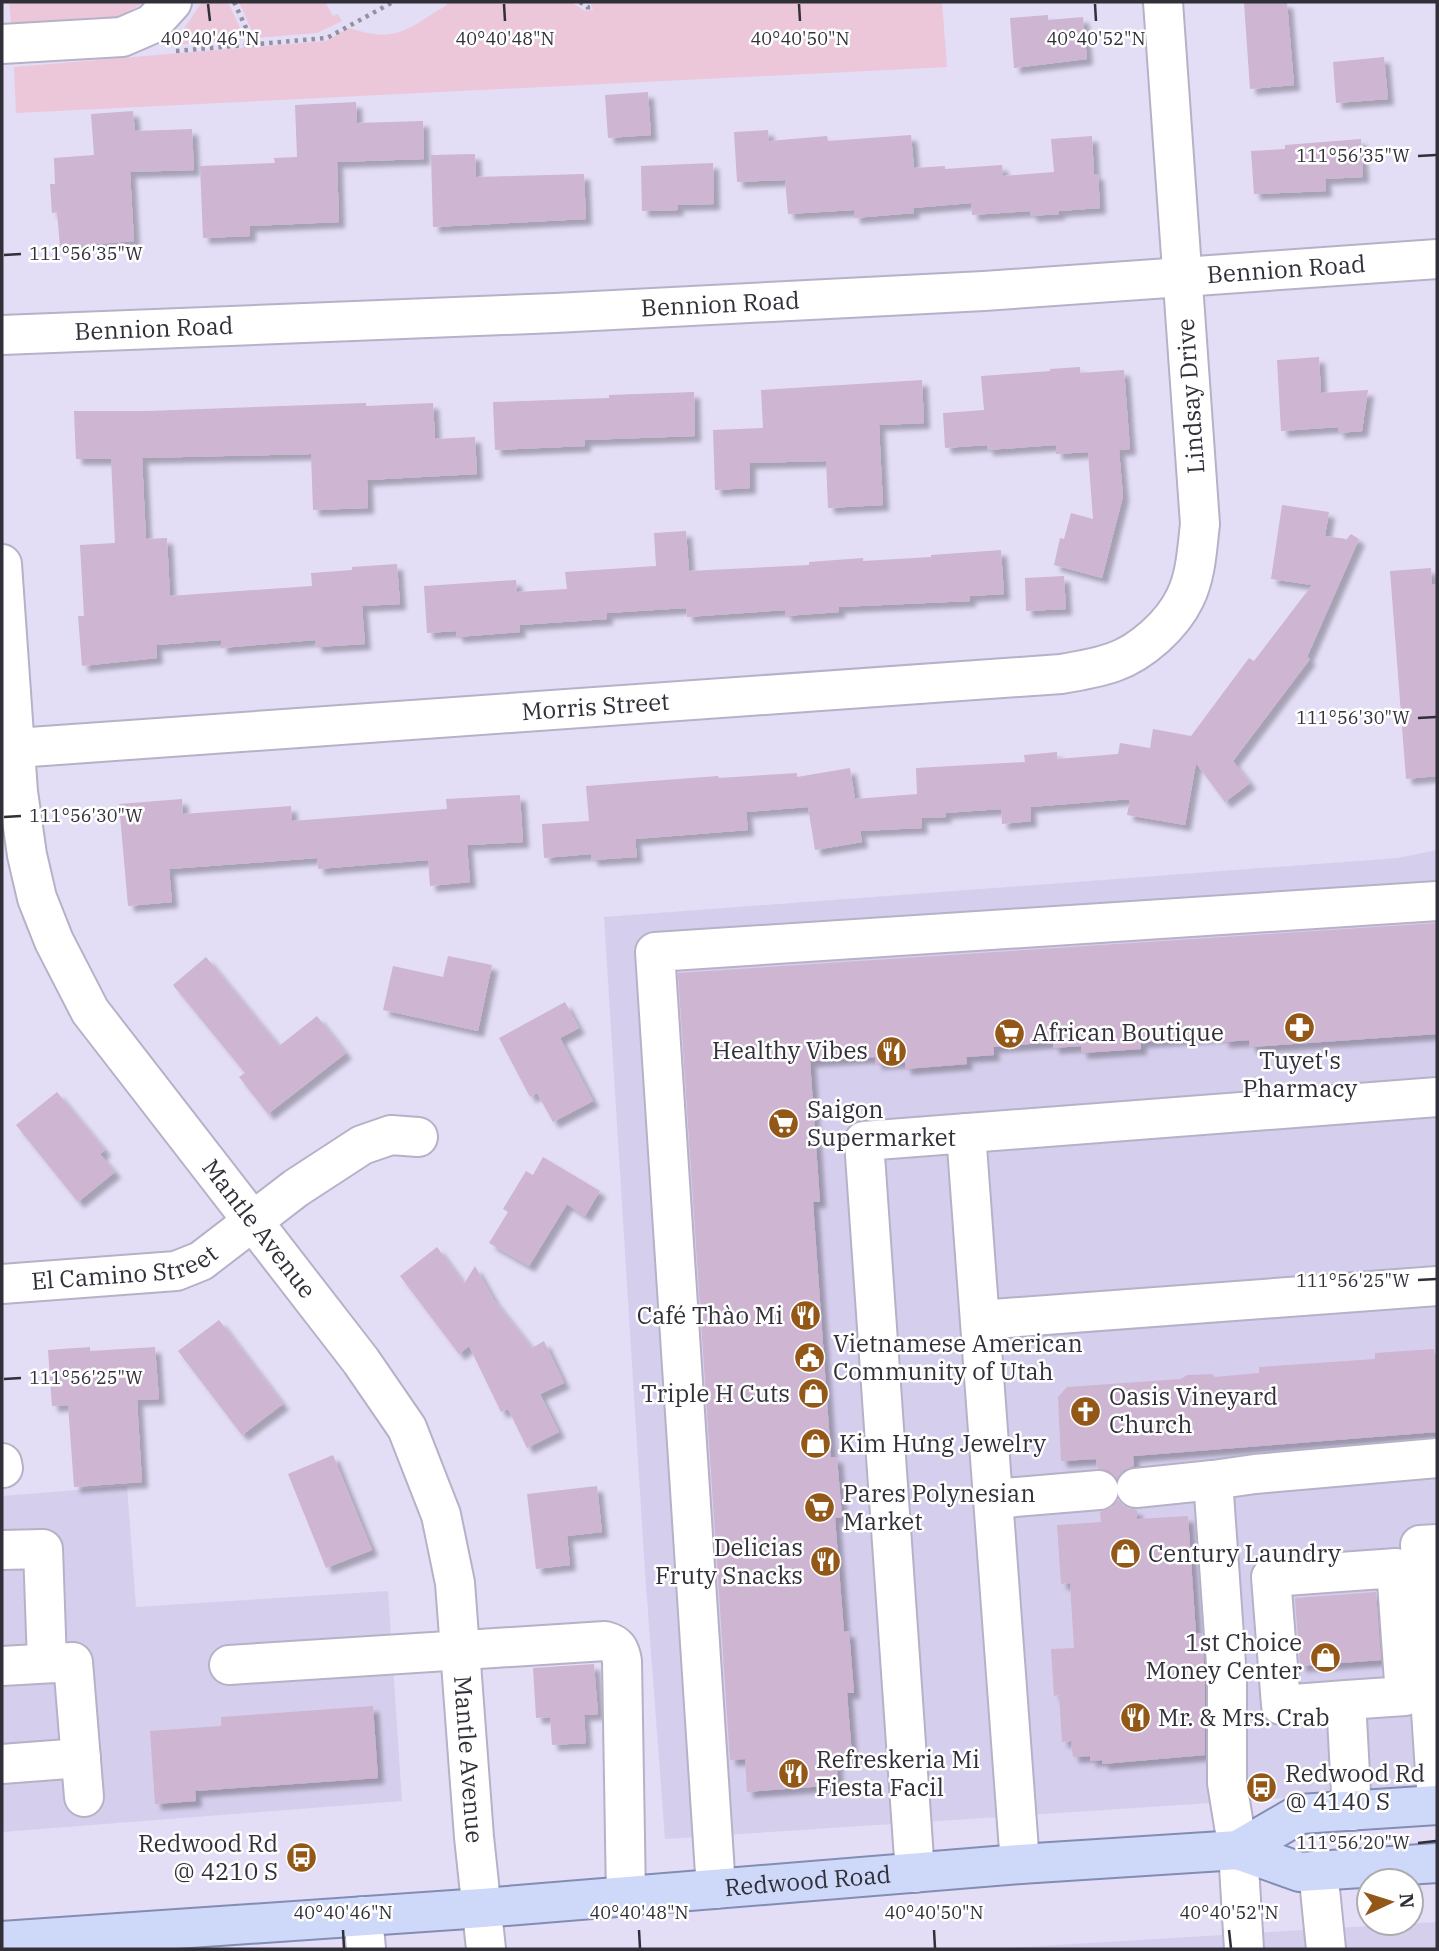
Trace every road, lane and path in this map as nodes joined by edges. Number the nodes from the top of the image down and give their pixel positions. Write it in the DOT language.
graph roads {
  1 [pos="172,2"];
  2 [pos="234,2"];
  3 [pos="393,2"];
  4 [pos="580,2"];
  5 [pos="1163,2"];
  6 [pos="588,11"];
  7 [pos="2,44"];
  8 [pos="254,45"];
  9 [pos="175,51"];
  10 [pos="1437,259"];
  11 [pos="1182,278"];
  12 [pos="2,335"];
  13 [pos="2,564"];
  14 [pos="1172,618"];
  15 [pos="8,748"];
  16 [pos="1437,901"];
  17 [pos="1437,1097"];
  18 [pos="966,1133"];
  19 [pos="418,1137"];
  20 [pos="253,1223"];
  21 [pos="2,1284"];
  22 [pos="1437,1286"];
  23 [pos="980,1320"];
  24 [pos="1437,1458"];
  25 [pos="1213,1480"];
  26 [pos="993,1499"];
  27 [pos="1437,1544"];
  28 [pos="2,1550"];
  29 [pos="461,1651"];
  30 [pos="47,1663"];
  31 [pos="229,1665"];
  32 [pos="2,1666"];
  33 [pos="1346,1700"];
  34 [pos="81,1758"];
  35 [pos="2,1764"];
  36 [pos="84,1797"];
  37 [pos="1437,1803"];
  38 [pos="1352,1811"];
  39 [pos="1238,1850"];
  40 [pos="1437,1863"];
  41 [pos="1020,1864"];
  42 [pos="1318,1870"];
  43 [pos="915,1872"];
  44 [pos="716,1889"];
  45 [pos="626,1897"];
  46 [pos="482,1908"];
  47 [pos="365,1933"];
  48 [pos="219,1938"];
  49 [pos="2,1941"];
  50 [pos="486,1949"];
  51 [pos="1244,1949"];
  52 [pos="1326,1949"];
  1 -- 7 [label="street"];
  2 -- 8 [label="path"];
  3 -- 8 [label="path"];
  4 -- 6 [label="path"];
  5 -- 11 [label="street, Lindsay Drive"];
  8 -- 9 [label="path"];
  10 -- 11 [label="street, Bennion Road"];
  11 -- 12 [label="street, Bennion Road"];
  11 -- 14 [label="street, Lindsay Drive"];
  13 -- 15 [label="street, Mantle Avenue"];
  14 -- 15 [label="street, Morris Street"];
  15 -- 20 [label="street, Mantle Avenue"];
  16 -- 44 [label="street"];
  17 -- 18 [label="street"];
  18 -- 23 [label="street"];
  18 -- 43 [label="street"];
  19 -- 20 [label="street, El Camino Street"];
  20 -- 21 [label="street, El Camino Street"];
  20 -- 29 [label="street, Mantle Avenue"];
  22 -- 23 [label="street"];
  23 -- 26 [label="street"];
  24 -- 25 [label="street"];
  25 -- 26 [label="street"];
  25 -- 39 [label="street"];
  26 -- 41 [label="street"];
  27 -- 37 [label="street"];
  28 -- 30 [label="street"];
  29 -- 31 [label="street"];
  29 -- 45 [label="street"];
  29 -- 46 [label="street, Mantle Avenue"];
  30 -- 32 [label="street"];
  30 -- 34 [label="street"];
  33 -- 33 [label="street"];
  33 -- 38 [label="street"];
  34 -- 35 [label="street"];
  34 -- 36 [label="street"];
  37 -- 38 [label="main road, Redwood Road"];
  38 -- 39 [label="main road, Redwood Road"];
  39 -- 41 [label="main road, Redwood Road"];
  39 -- 42 [label="main road, Redwood Road"];
  39 -- 51 [label="street"];
  40 -- 42 [label="main road, Redwood Road"];
  41 -- 43 [label="main road, Redwood Road"];
  42 -- 52 [label="street"];
  43 -- 44 [label="main road, Redwood Road"];
  44 -- 45 [label="main road, Redwood Road"];
  45 -- 46 [label="main road, Redwood Road"];
  46 -- 47 [label="main road, Redwood Road"];
  46 -- 50 [label="street, Mantle Avenue"];
  47 -- 48 [label="main road, Redwood Road"];
  48 -- 49 [label="main road, Redwood Road"];
}
